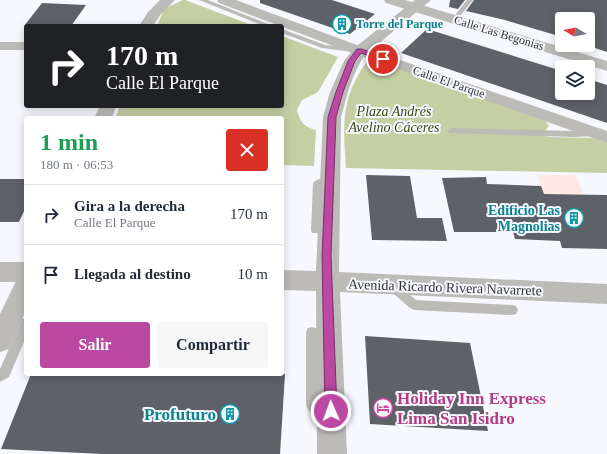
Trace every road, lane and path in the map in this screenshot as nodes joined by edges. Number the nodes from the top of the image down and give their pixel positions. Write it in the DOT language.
graph roads {
  1 [pos="168,0"];
  2 [pos="202,0"];
  3 [pos="224,0"];
  4 [pos="391,0"];
  5 [pos="470,0"];
  6 [pos="419,4"];
  7 [pos="455,19"];
  8 [pos="147,24"];
  9 [pos="265,24"];
  10 [pos="284,31"];
  11 [pos="0,46"];
  12 [pos="24,46"];
  13 [pos="360,51"];
  14 [pos="607,66"];
  15 [pos="451,131"];
  16 [pos="601,135"];
  17 [pos="330,178"];
  18 [pos="316,230"];
  19 [pos="0,272"];
  20 [pos="24,272"];
  21 [pos="284,280"];
  22 [pos="327,282"];
  23 [pos="389,284"];
  24 [pos="24,288"];
  25 [pos="607,294"];
  26 [pos="512,310"];
  27 [pos="24,328"];
  28 [pos="312,332"];
  29 [pos="0,341"];
  30 [pos="0,376"];
  31 [pos="331,426"];
  32 [pos="332,454"];
  1 -- 8 [label="street"];
  2 -- 9 [label="lane"];
  3 -- 13 [label="street, Calle El Parque"];
  4 -- 6 [label="street, Calle Las Begonias"];
  5 -- 7 [label="lane"];
  6 -- 7 [label="street, Calle Las Begonias"];
  6 -- 13 [label="street"];
  7 -- 14 [label="street, Calle Las Begonias"];
  10 -- 13 [label="lane"];
  11 -- 12 [label="street"];
  13 -- 16 [label="street, Calle El Parque"];
  13 -- 17 [label="street"];
  15 -- 16 [label="lane"];
  17 -- 18 [label="lane"];
  17 -- 22 [label="street"];
  19 -- 20 [label="street"];
  21 -- 22 [label="street, Avenida Ricardo Rivera Navarrete"];
  22 -- 23 [label="street, Avenida Ricardo Rivera Navarrete"];
  22 -- 31 [label="street"];
  23 -- 25 [label="street, Avenida Ricardo Rivera Navarrete"];
  23 -- 26 [label="lane"];
  24 -- 29 [label="street"];
  27 -- 30 [label="lane"];
  28 -- 31 [label="lane"];
  31 -- 32 [label="street"];
}
